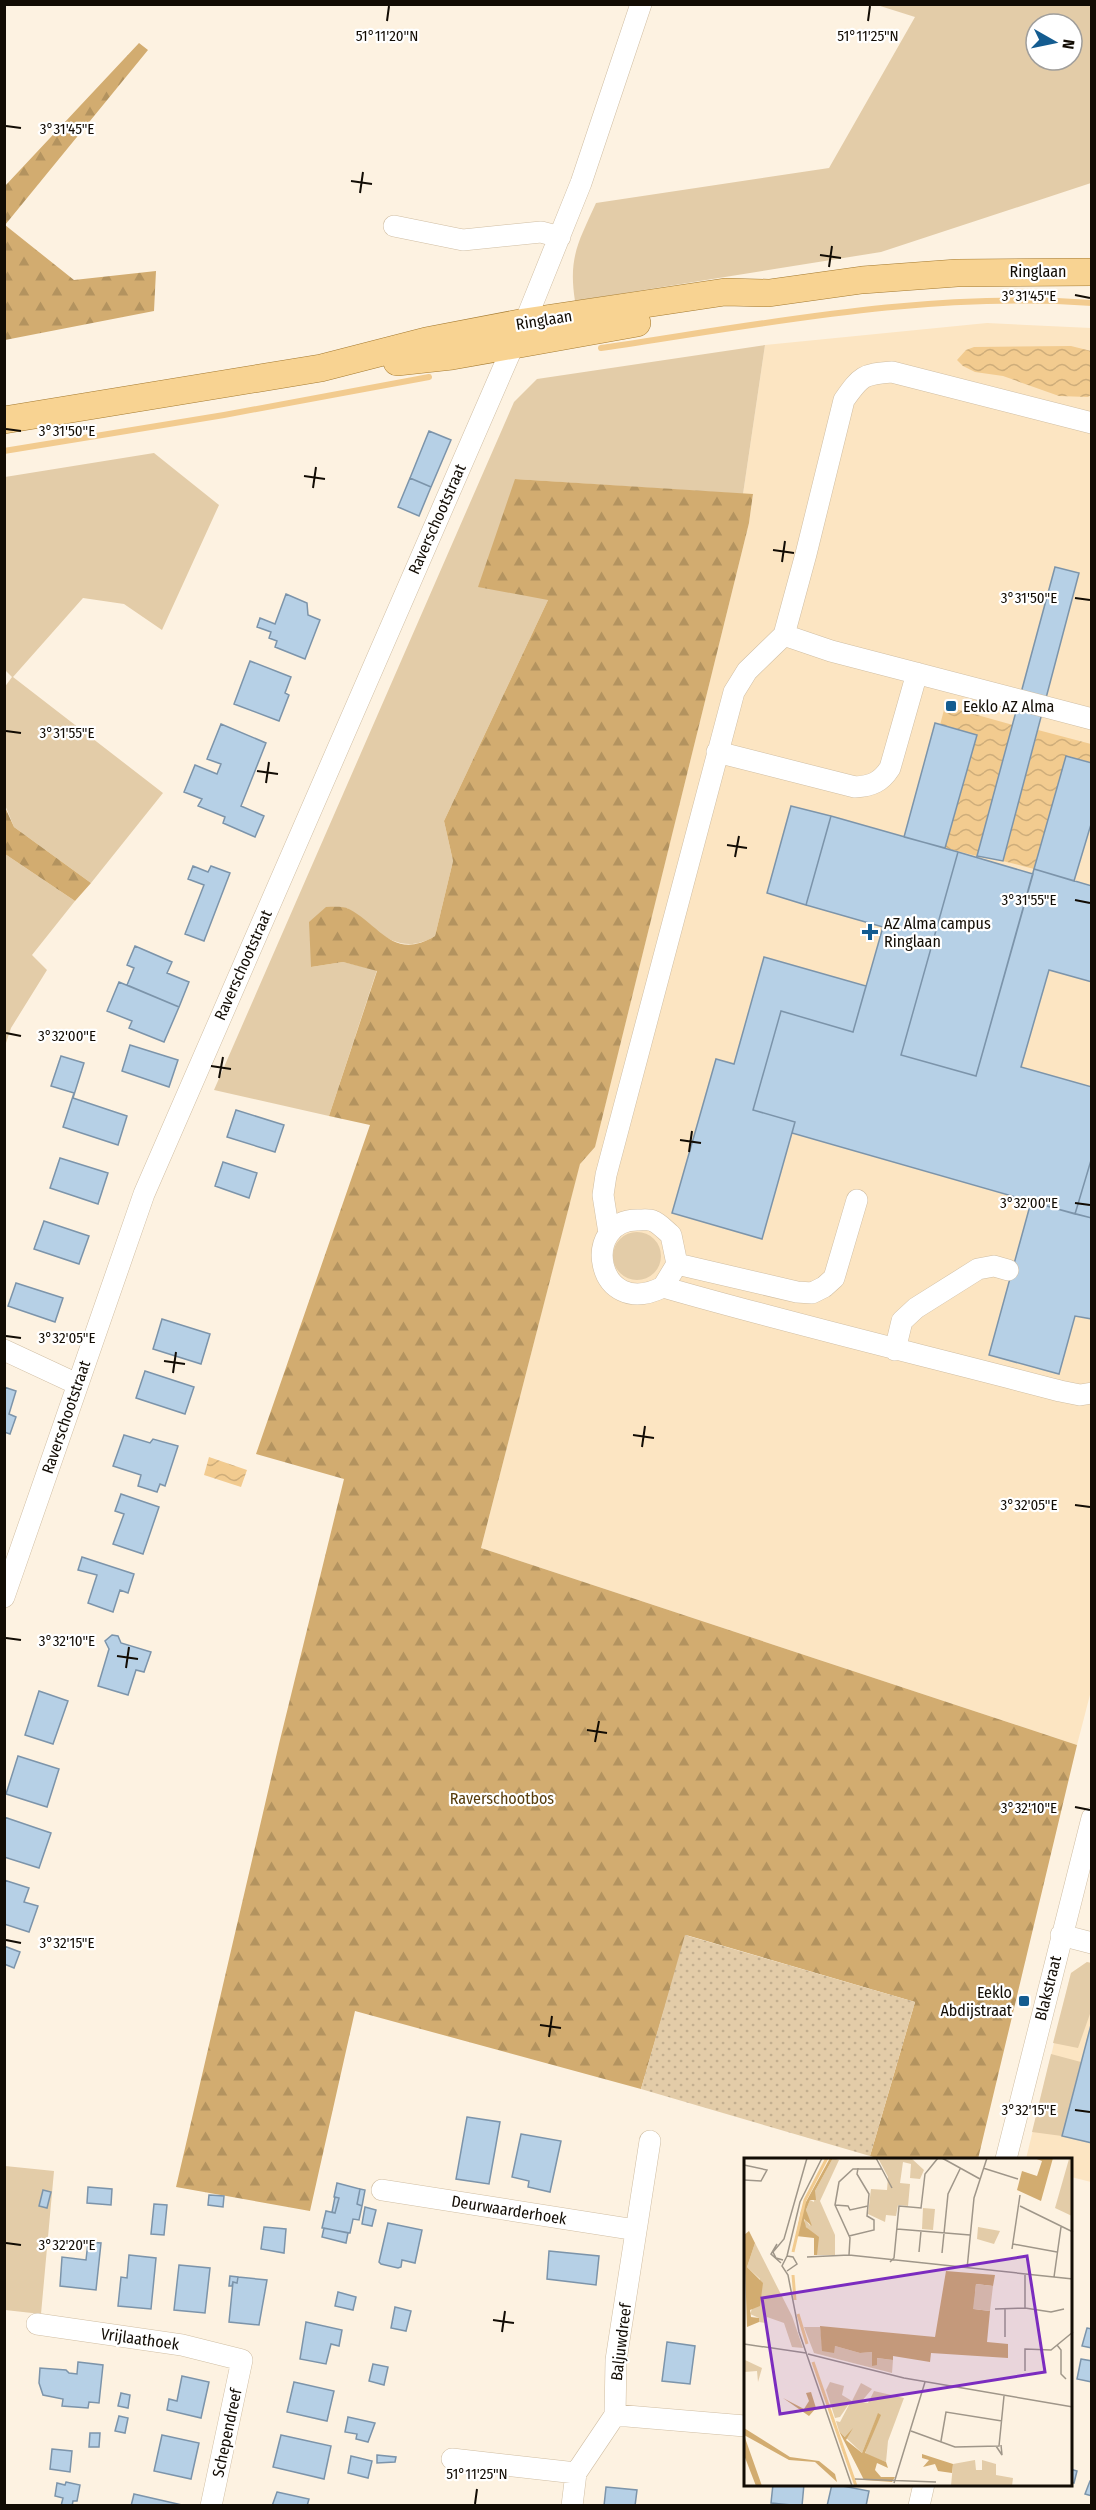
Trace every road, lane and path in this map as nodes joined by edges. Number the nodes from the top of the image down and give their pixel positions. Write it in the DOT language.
graph roads {
  1 [pos="641,4"];
  2 [pos="394,226"];
  3 [pos="560,237"];
  4 [pos="1092,272"];
  5 [pos="770,293"];
  6 [pos="525,322"];
  7 [pos="513,346"];
  8 [pos="321,368"];
  9 [pos="4,420"];
  10 [pos="1092,423"];
  11 [pos="784,635"];
  12 [pos="917,673"];
  13 [pos="1092,719"];
  14 [pos="717,752"];
  15 [pos="857,1200"];
  16 [pos="609,1233"];
  17 [pos="677,1264"];
  18 [pos="1008,1270"];
  19 [pos="663,1287"];
  20 [pos="4,1350"];
  21 [pos="894,1350"];
  22 [pos="77,1384"];
  23 [pos="1092,1393"];
  24 [pos="4,1597"];
  25 [pos="1092,1818"];
  26 [pos="1061,1935"];
  27 [pos="1092,1943"];
  28 [pos="650,2141"];
  29 [pos="1006,2158"];
  30 [pos="382,2190"];
  31 [pos="636,2230"];
  32 [pos="37,2324"];
  33 [pos="242,2360"];
  34 [pos="615,2415"];
  35 [pos="744,2426"];
  36 [pos="452,2459"];
  37 [pos="576,2473"];
  38 [pos="924,2486"];
  39 [pos="211,2505"];
  40 [pos="572,2505"];
  41 [pos="919,2505"];
  1 -- 3 [label="street"];
  2 -- 3 [label="street"];
  3 -- 6 [label="street"];
  4 -- 5 [label="main road, Ringlaan"];
  5 -- 6 [label="main road, Ringlaan"];
  5 -- 7 [label="main road, Ringlaan"];
  6 -- 8 [label="main road, Ringlaan"];
  7 -- 8 [label="main road, Ringlaan"];
  7 -- 22 [label="street, Raverschootstraat"];
  8 -- 9 [label="main road, Ringlaan"];
  10 -- 11 [label="street"];
  11 -- 12 [label="street"];
  11 -- 14 [label="street"];
  12 -- 13 [label="street"];
  12 -- 14 [label="street"];
  14 -- 16 [label="street"];
  15 -- 17 [label="street"];
  16 -- 17 [label="street"];
  16 -- 19 [label="street"];
  17 -- 19 [label="street"];
  18 -- 21 [label="street"];
  19 -- 21 [label="street"];
  20 -- 22 [label="street"];
  21 -- 23 [label="street"];
  22 -- 24 [label="street, Raverschootstraat"];
  25 -- 26 [label="street, Blakstraat"];
  26 -- 27 [label="street"];
  26 -- 29 [label="street, Blakstraat"];
  28 -- 31 [label="street, Baljuwdreef"];
  30 -- 31 [label="street, Deurwaarderhoek"];
  31 -- 34 [label="street, Baljuwdreef"];
  32 -- 33 [label="street, Vrijlaathoek"];
  33 -- 39 [label="street, Schependreef"];
  34 -- 35 [label="street"];
  34 -- 37 [label="street"];
  36 -- 37 [label="street"];
  37 -- 40 [label="street"];
  38 -- 41 [label="street"];
}
